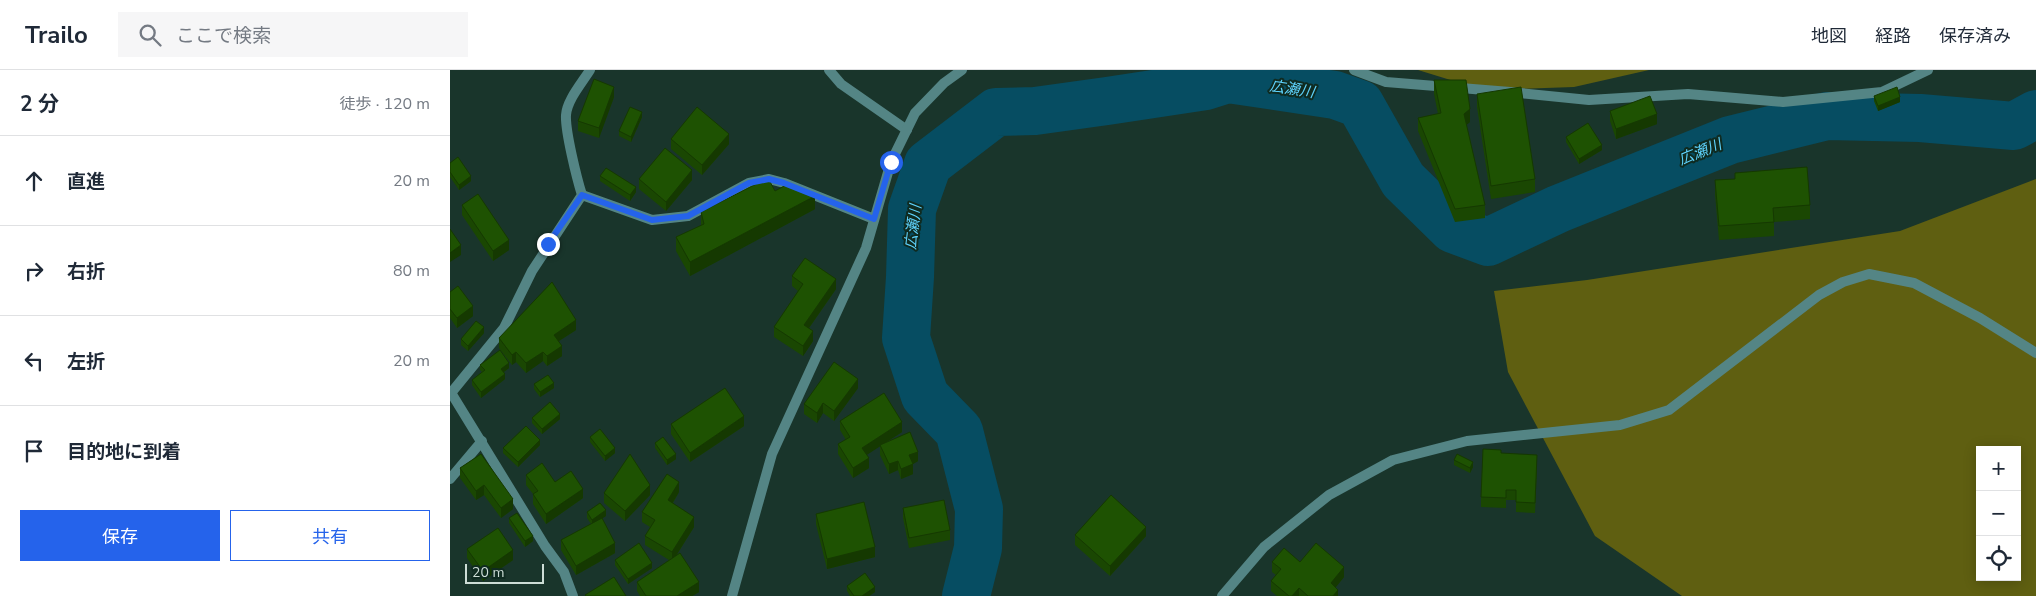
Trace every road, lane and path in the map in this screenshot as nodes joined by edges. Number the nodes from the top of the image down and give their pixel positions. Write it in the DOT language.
graph roads {
  1 [pos="590,70"];
  2 [pos="829,70"];
  3 [pos="962,70"];
  4 [pos="1354,70"];
  5 [pos="1928,70"];
  6 [pos="907,130"];
  7 [pos="582,195"];
  8 [pos="874,219"];
  9 [pos="2036,353"];
  10 [pos="451,392"];
  11 [pos="482,441"];
  12 [pos="450,479"];
  13 [pos="573,596"];
  14 [pos="732,596"];
  15 [pos="1222,596"];
  1 -- 7 [label="street"];
  2 -- 6 [label="street"];
  3 -- 6 [label="street"];
  4 -- 5 [label="street"];
  6 -- 8 [label="street"];
  7 -- 8 [label="street"];
  7 -- 10 [label="street"];
  8 -- 14 [label="street"];
  9 -- 15 [label="street"];
  10 -- 11 [label="street"];
  11 -- 12 [label="street"];
  11 -- 13 [label="street"];
}
